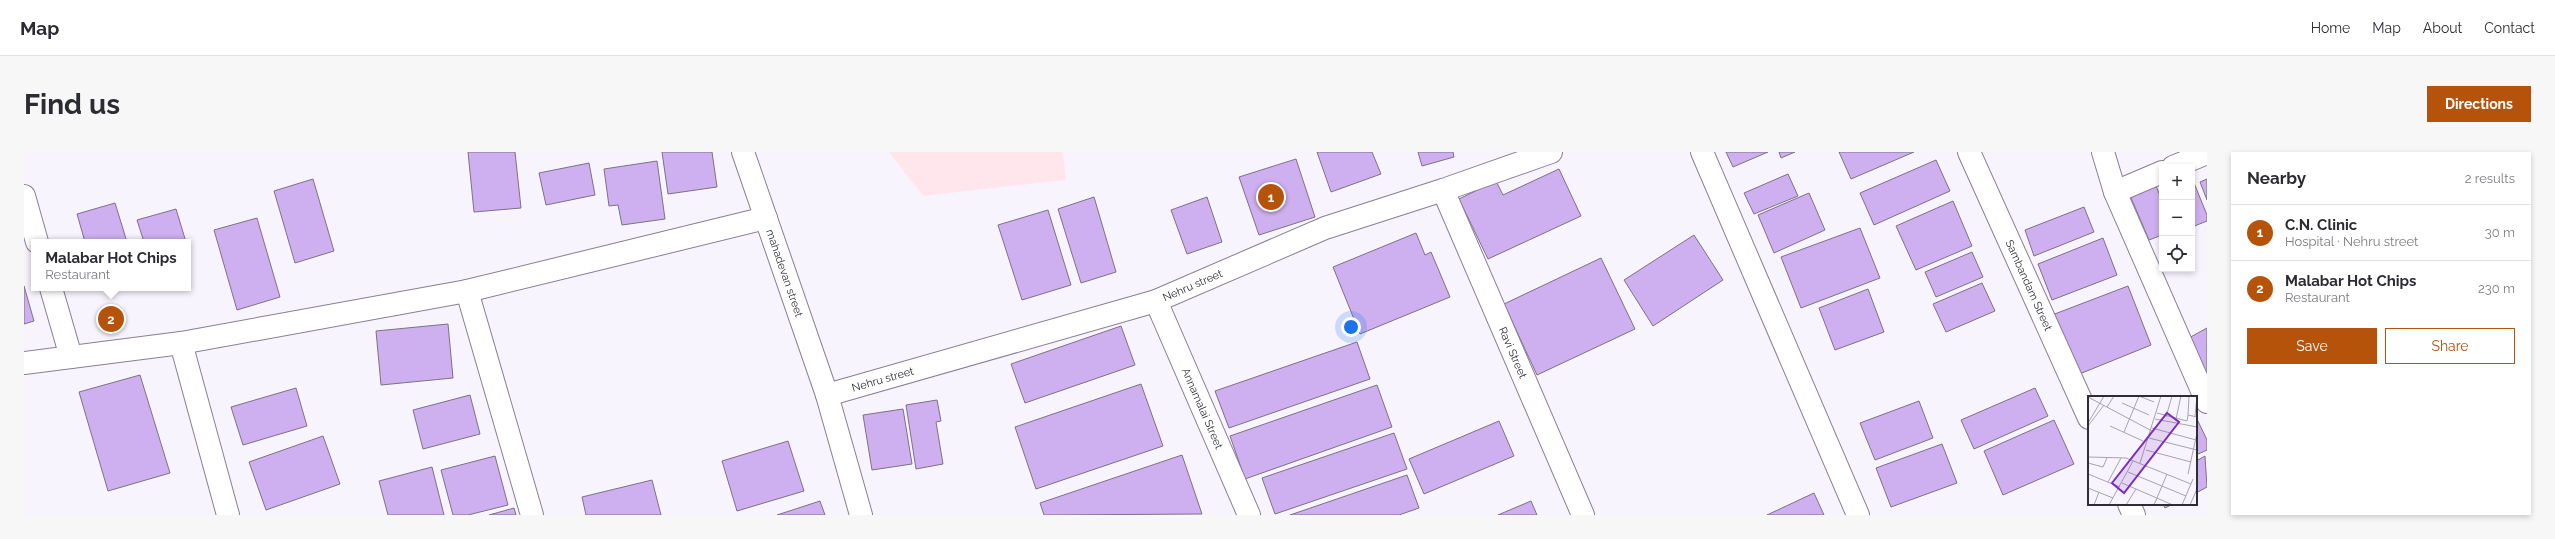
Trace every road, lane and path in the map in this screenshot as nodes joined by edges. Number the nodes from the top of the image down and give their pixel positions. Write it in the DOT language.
graph roads {
  1 [pos="743,152"];
  2 [pos="1551,152"];
  3 [pos="1702,152"];
  4 [pos="1969,152"];
  5 [pos="2103,152"];
  6 [pos="2207,152"];
  7 [pos="2180,164"];
  8 [pos="2159,173"];
  9 [pos="1443,190"];
  10 [pos="2115,192"];
  11 [pos="24,196"];
  12 [pos="766,218"];
  13 [pos="36,239"];
  14 [pos="52,291"];
  15 [pos="467,291"];
  16 [pos="1156,302"];
  17 [pos="181,343"];
  18 [pos="71,357"];
  19 [pos="24,363"];
  20 [pos="827,395"];
  21 [pos="2207,402"];
  22 [pos="2088,416"];
  23 [pos="2129,505"];
  24 [pos="228,515"];
  25 [pos="532,515"];
  26 [pos="861,515"];
  27 [pos="1249,515"];
  28 [pos="1583,515"];
  29 [pos="1858,515"];
  30 [pos="2134,515"];
  1 -- 12 [label="street, mahadevan street"];
  2 -- 9 [label="street, Nehru street"];
  3 -- 29 [label="street"];
  4 -- 22 [label="street, Sambandam Street"];
  5 -- 10 [label="street"];
  6 -- 7 [label="street"];
  8 -- 10 [label="street"];
  9 -- 16 [label="street, Nehru street"];
  9 -- 28 [label="street, Ravi Street"];
  10 -- 21 [label="street"];
  11 -- 13 [label="street"];
  12 -- 15 [label="street"];
  12 -- 20 [label="street, mahadevan street"];
  14 -- 18 [label="street"];
  15 -- 17 [label="street"];
  15 -- 25 [label="street"];
  16 -- 20 [label="street, Nehru street"];
  16 -- 27 [label="street, Annamalai Street"];
  17 -- 18 [label="street"];
  17 -- 24 [label="street"];
  18 -- 19 [label="street"];
  20 -- 26 [label="street, mahadevan street"];
  23 -- 30 [label="street"];
}
